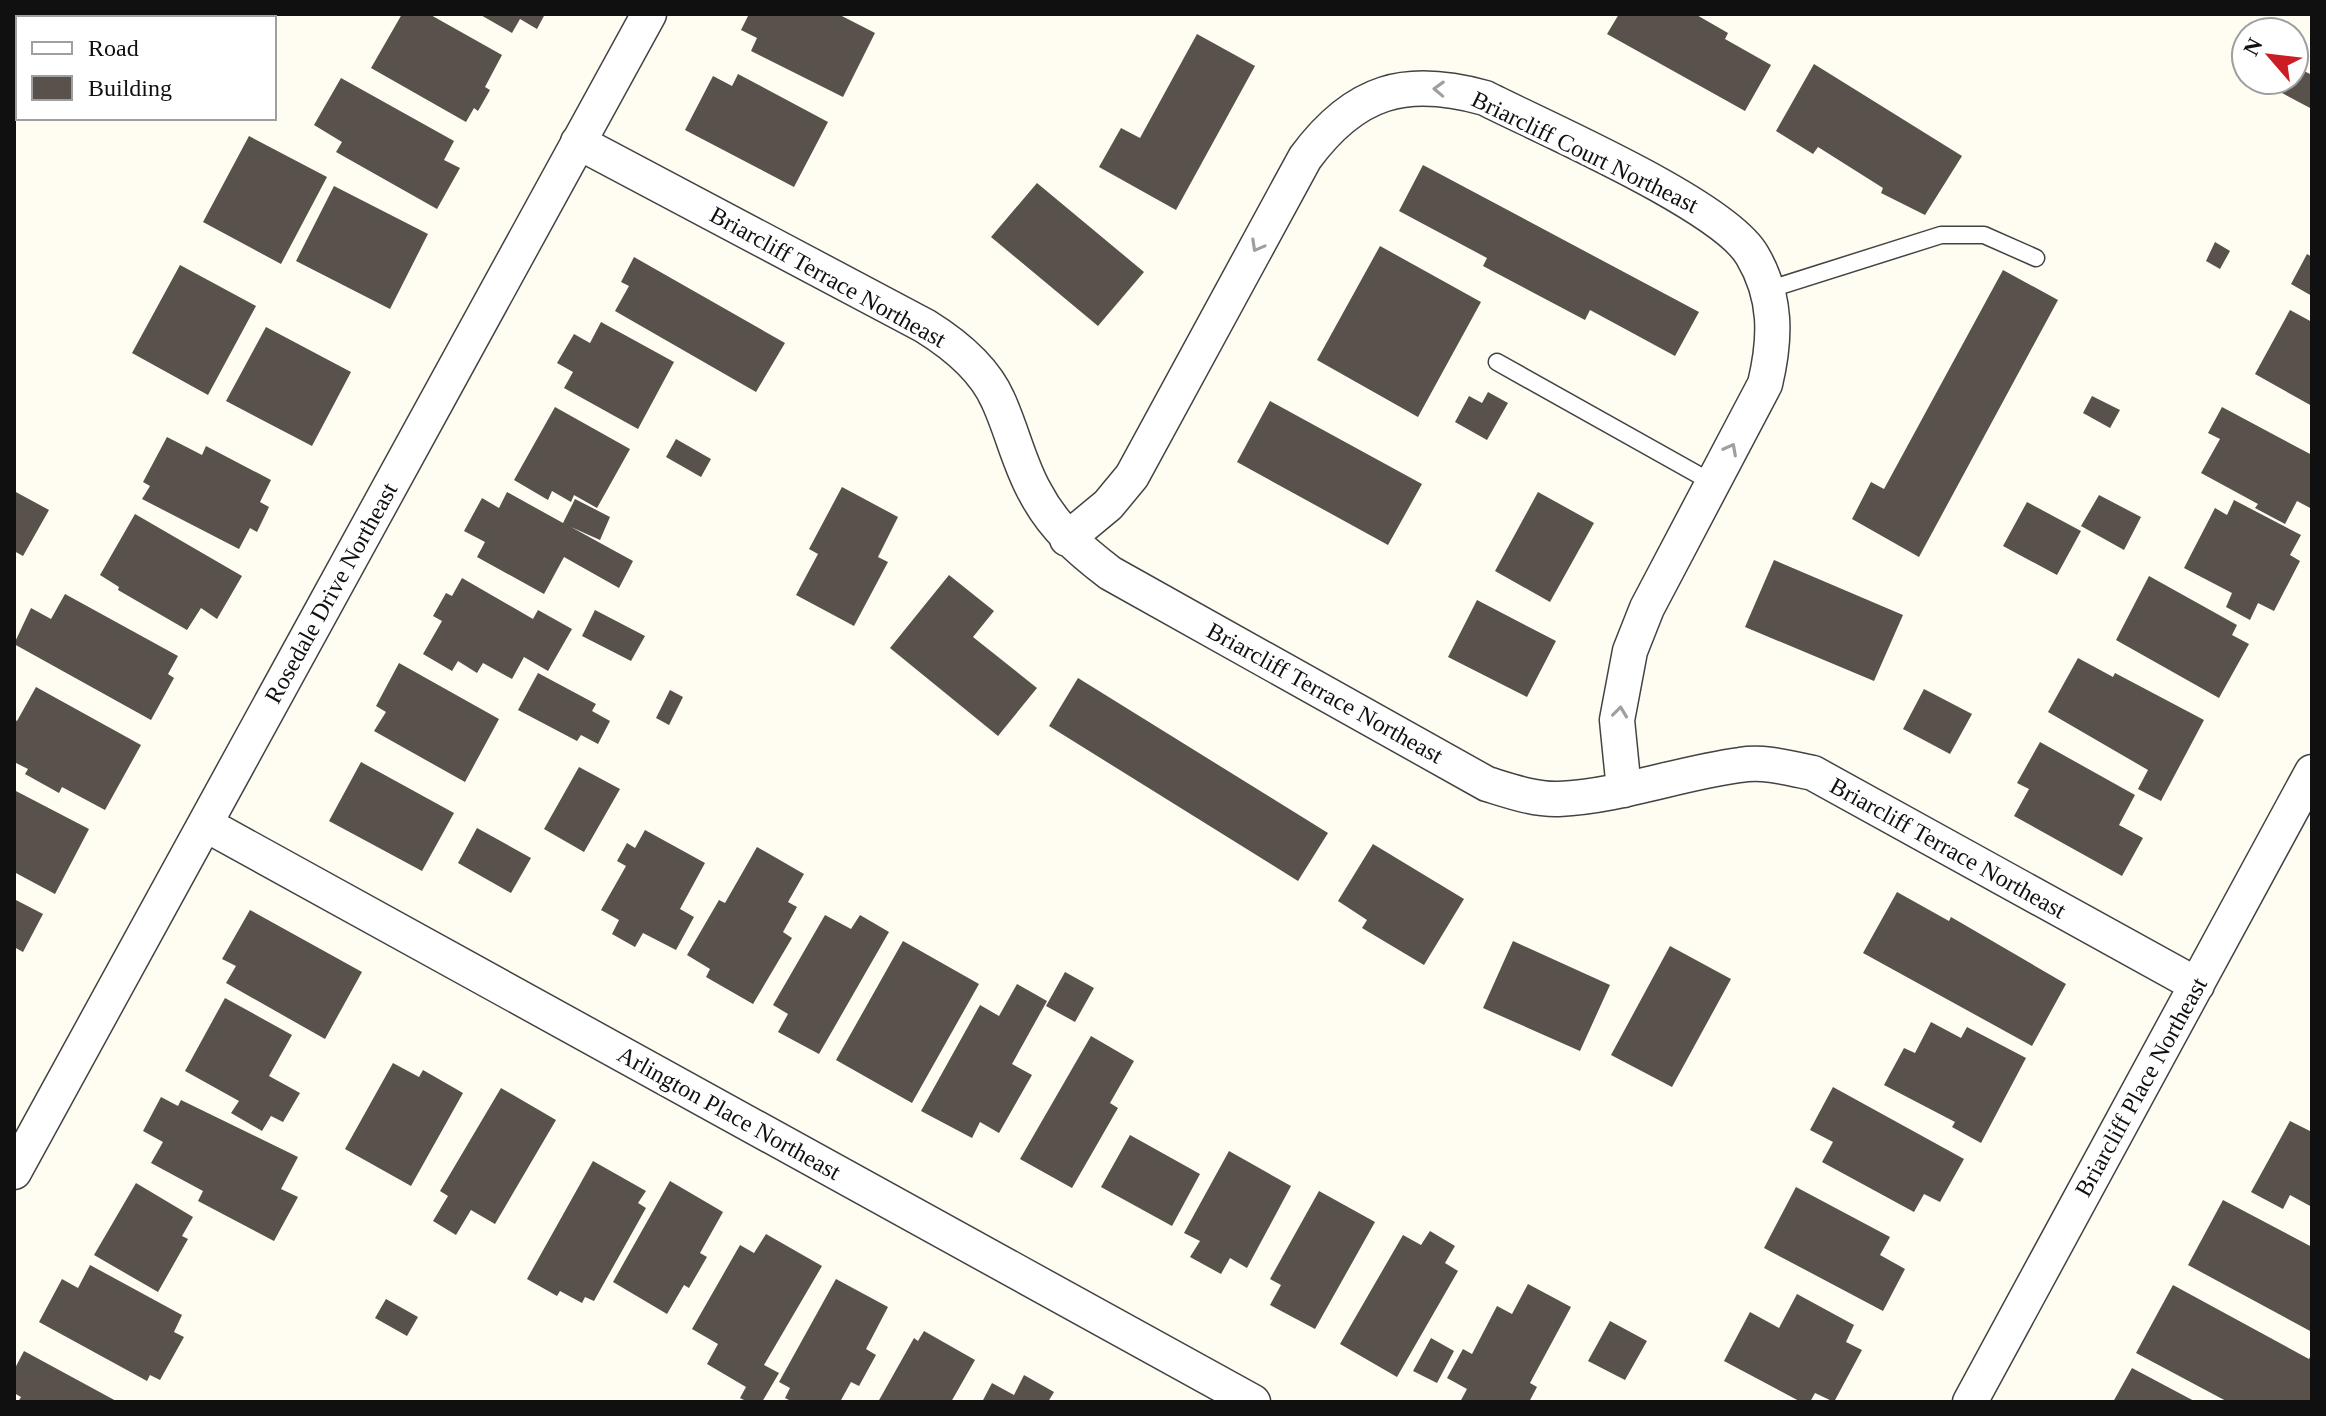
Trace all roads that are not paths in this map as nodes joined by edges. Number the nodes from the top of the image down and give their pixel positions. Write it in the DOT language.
graph roads {
  1 [pos="649,14"];
  2 [pos="578,142"];
  3 [pos="2036,258"];
  4 [pos="1767,290"];
  5 [pos="1497,362"];
  6 [pos="1713,483"];
  7 [pos="1067,539"];
  8 [pos="2312,772"];
  9 [pos="1624,790"];
  10 [pos="205,824"];
  11 [pos="2197,985"];
  12 [pos="14,1172"];
  13 [pos="1253,1402"];
  14 [pos="1970,1402"];
  1 -- 2 [label="street, Rosedale Drive Northeast"];
  2 -- 7 [label="street, Briarcliff Terrace Northeast"];
  2 -- 10 [label="street, Rosedale Drive Northeast"];
  3 -- 4 [label="lane"];
  6 -- 4 [label="street, Briarcliff Court Northeast, one-way"];
  4 -- 7 [label="street, Briarcliff Court Northeast, one-way"];
  5 -- 6 [label="lane"];
  9 -- 6 [label="street, Briarcliff Court Northeast, one-way"];
  7 -- 9 [label="street, Briarcliff Terrace Northeast"];
  8 -- 11 [label="street, Briarcliff Place Northeast"];
  9 -- 11 [label="street, Briarcliff Terrace Northeast"];
  10 -- 12 [label="street, Rosedale Drive Northeast"];
  10 -- 13 [label="street, Arlington Place Northeast"];
  11 -- 14 [label="street, Briarcliff Place Northeast"];
}
